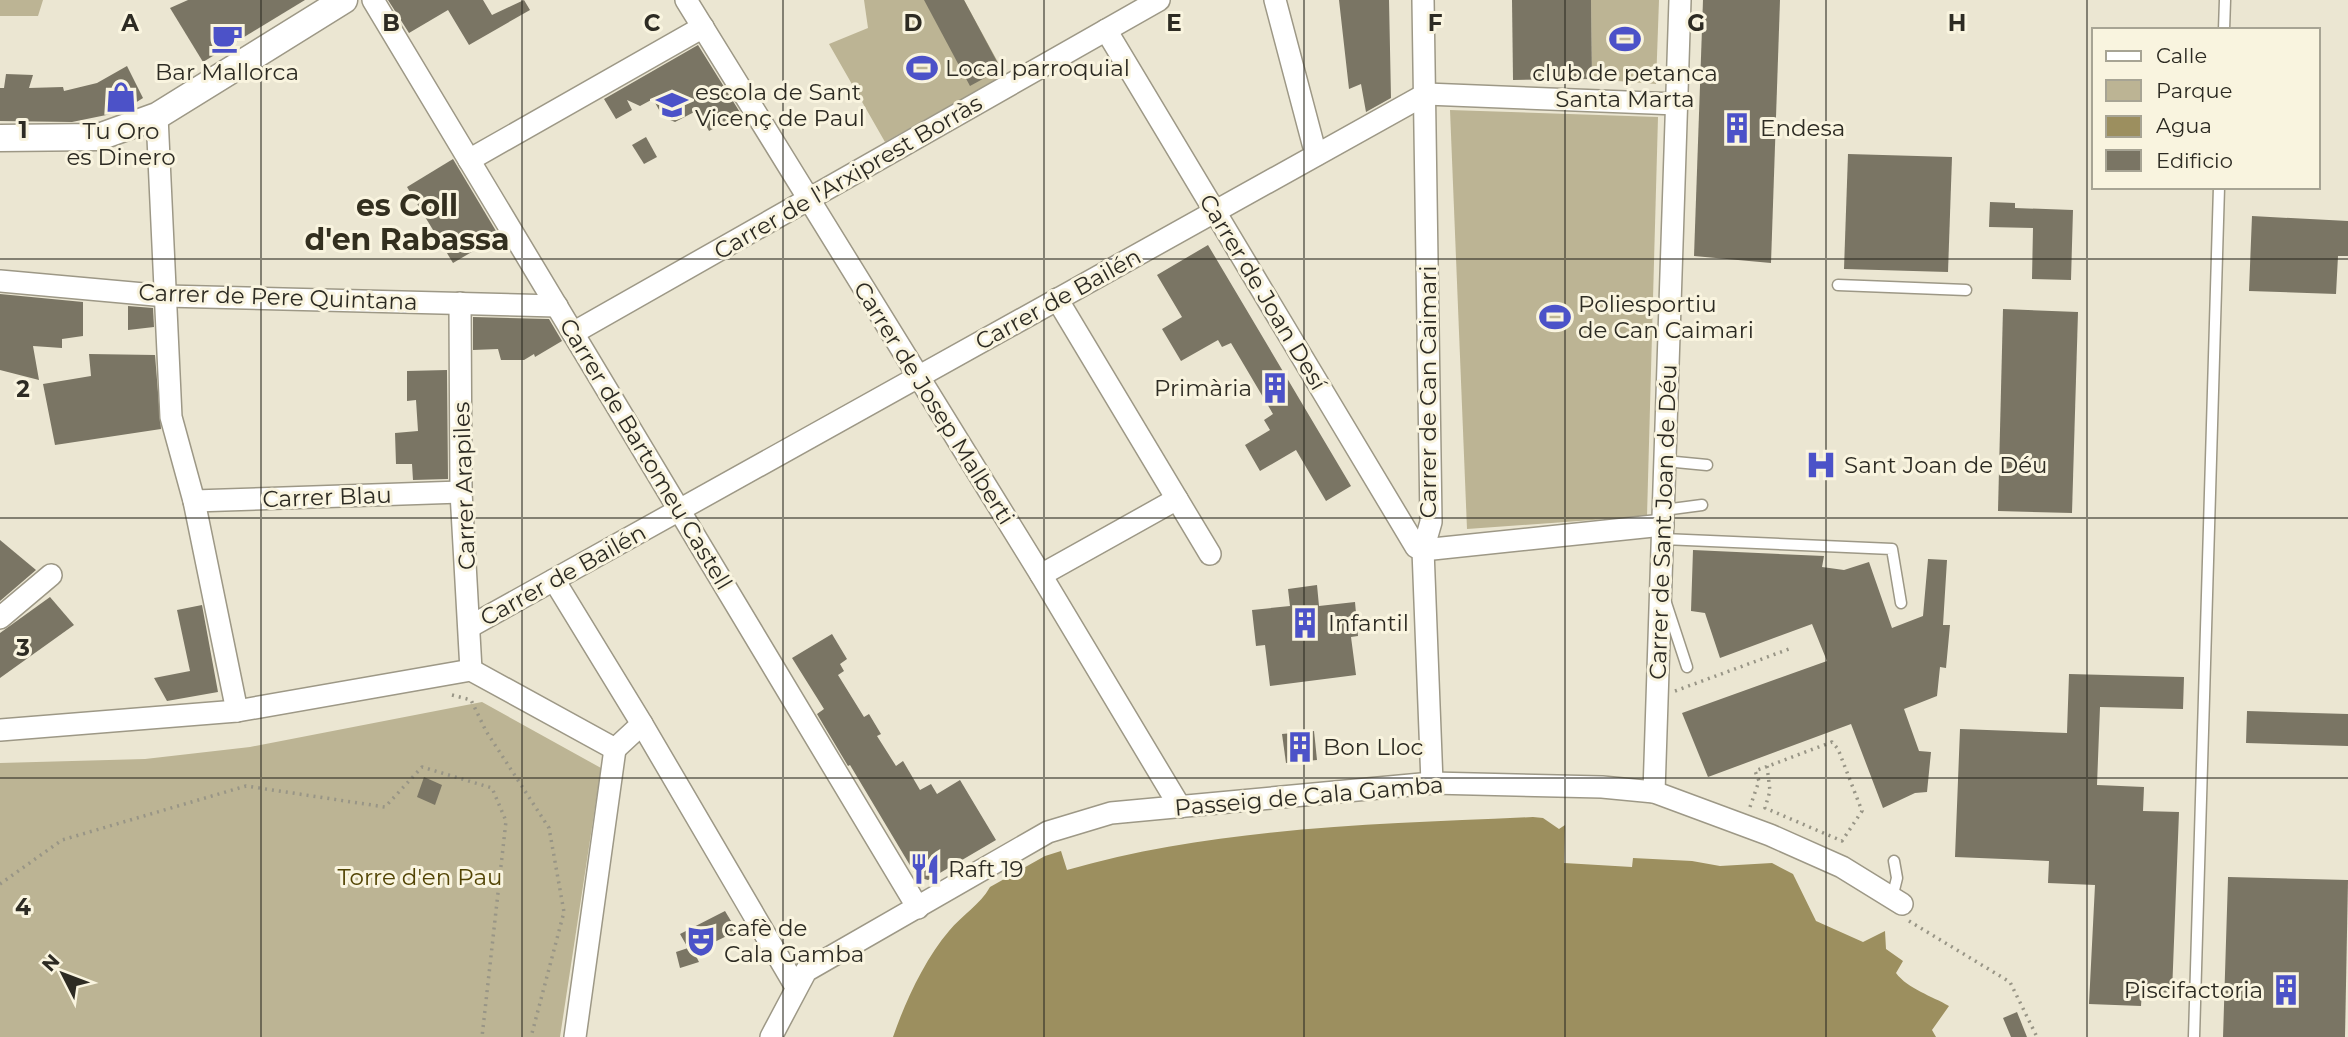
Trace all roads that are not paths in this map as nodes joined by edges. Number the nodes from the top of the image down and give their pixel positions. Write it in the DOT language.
graph roads {
  1 [pos="344,0"];
  2 [pos="373,0"];
  3 [pos="686,0"];
  4 [pos="1159,0"];
  5 [pos="1275,0"];
  6 [pos="1423,0"];
  7 [pos="1681,0"];
  8 [pos="2225,0"];
  9 [pos="703,27"];
  10 [pos="2224,28"];
  11 [pos="1106,30"];
  12 [pos="1426,94"];
  13 [pos="1677,104"];
  14 [pos="157,116"];
  15 [pos="0,138"];
  16 [pos="1316,155"];
  17 [pos="469,160"];
  18 [pos="2219,189"];
  19 [pos="807,200"];
  20 [pos="1214,212"];
  21 [pos="0,281"];
  22 [pos="1838,285"];
  23 [pos="1966,290"];
  24 [pos="166,296"];
  25 [pos="1058,299"];
  26 [pos="460,303"];
  27 [pos="557,306"];
  28 [pos="573,333"];
  29 [pos="917,377"];
  30 [pos="1665,461"];
  31 [pos="1707,466"];
  32 [pos="461,492"];
  33 [pos="1177,499"];
  34 [pos="194,501"];
  35 [pos="1702,505"];
  36 [pos="680,510"];
  37 [pos="1663,525"];
  38 [pos="1423,550"];
  39 [pos="1210,554"];
  40 [pos="51,575"];
  41 [pos="1041,575"];
  42 [pos="554,580"];
  43 [pos="1661,589"];
  44 [pos="1902,603"];
  45 [pos="0,618"];
  46 [pos="471,626"];
  47 [pos="1687,667"];
  48 [pos="471,670"];
  49 [pos="237,711"];
  50 [pos="642,724"];
  51 [pos="0,730"];
  52 [pos="615,749"];
  53 [pos="1432,782"];
  54 [pos="1654,792"];
  55 [pos="1180,807"];
  56 [pos="1894,861"];
  57 [pos="1900,907"];
  58 [pos="918,908"];
  59 [pos="796,987"];
  60 [pos="575,1037"];
  61 [pos="771,1037"];
  62 [pos="2194,1037"];
  1 -- 14 [label="street"];
  2 -- 17 [label="street, Carrer de Bartomeu Castell"];
  3 -- 9 [label="street, Carrer de Josep Malberti"];
  4 -- 11 [label="street, Carrer de l'Arxiprest Borràs"];
  5 -- 16 [label="street"];
  6 -- 12 [label="street, Carrer de Can Caimari"];
  7 -- 13 [label="street, Carrer de Sant Joan de Déu"];
  8 -- 10 [label="lane"];
  9 -- 17 [label="street"];
  9 -- 19 [label="street, Carrer de Josep Malberti"];
  11 -- 19 [label="street, Carrer de l'Arxiprest Borràs"];
  11 -- 20 [label="street, Carrer de Joan Desí"];
  12 -- 13 [label="street"];
  12 -- 16 [label="street, Carrer de Bailén"];
  12 -- 38 [label="street, Carrer de Can Caimari"];
  13 -- 30 [label="street, Carrer de Sant Joan de Déu"];
  14 -- 15 [label="street"];
  14 -- 24 [label="street"];
  16 -- 20 [label="street, Carrer de Bailén"];
  17 -- 27 [label="street, Carrer de Bartomeu Castell"];
  18 -- 62 [label="lane"];
  19 -- 28 [label="street, Carrer de l'Arxiprest Borràs"];
  19 -- 29 [label="street, Carrer de Josep Malberti"];
  20 -- 25 [label="street, Carrer de Bailén"];
  20 -- 38 [label="street, Carrer de Joan Desí"];
  21 -- 24 [label="street, Carrer de Pere Quintana"];
  22 -- 23 [label="lane"];
  24 -- 26 [label="street, Carrer de Pere Quintana"];
  24 -- 34 [label="street"];
  25 -- 29 [label="street, Carrer de Bailén"];
  25 -- 33 [label="street"];
  26 -- 27 [label="street, Carrer de Pere Quintana"];
  26 -- 32 [label="street, Carrer Arapiles"];
  27 -- 28 [label="street, Carrer de Bartomeu Castell"];
  28 -- 36 [label="street, Carrer de Bartomeu Castell"];
  29 -- 36 [label="street, Carrer de Bailén"];
  29 -- 41 [label="street, Carrer de Josep Malberti"];
  30 -- 31 [label="lane"];
  30 -- 37 [label="street, Carrer de Sant Joan de Déu"];
  32 -- 34 [label="street, Carrer Blau"];
  32 -- 46 [label="street, Carrer Arapiles"];
  33 -- 39 [label="street"];
  33 -- 41 [label="street"];
  34 -- 49 [label="street"];
  35 -- 37 [label="lane"];
  36 -- 42 [label="street, Carrer de Bailén"];
  36 -- 58 [label="street, Carrer de Bartomeu Castell"];
  37 -- 38 [label="street"];
  37 -- 43 [label="street, Carrer de Sant Joan de Déu"];
  37 -- 44 [label="lane"];
  38 -- 53 [label="street, Carrer de Can Caimari"];
  40 -- 45 [label="street"];
  41 -- 55 [label="street, Carrer de Josep Malberti"];
  42 -- 46 [label="street, Carrer de Bailén"];
  42 -- 50 [label="street"];
  43 -- 47 [label="lane"];
  43 -- 54 [label="street, Carrer de Sant Joan de Déu"];
  46 -- 48 [label="street, Carrer Arapiles"];
  48 -- 49 [label="street"];
  48 -- 52 [label="street"];
  49 -- 51 [label="street"];
  50 -- 52 [label="street"];
  50 -- 59 [label="street"];
  52 -- 60 [label="street"];
  53 -- 54 [label="street, Passeig de Cala Gamba"];
  53 -- 55 [label="street, Passeig de Cala Gamba"];
  54 -- 57 [label="street, Passeig de Cala Gamba"];
  55 -- 58 [label="street, Passeig de Cala Gamba"];
  56 -- 57 [label="lane"];
  58 -- 59 [label="street, Passeig de Cala Gamba"];
  59 -- 61 [label="street, Passeig de Cala Gamba"];
}
